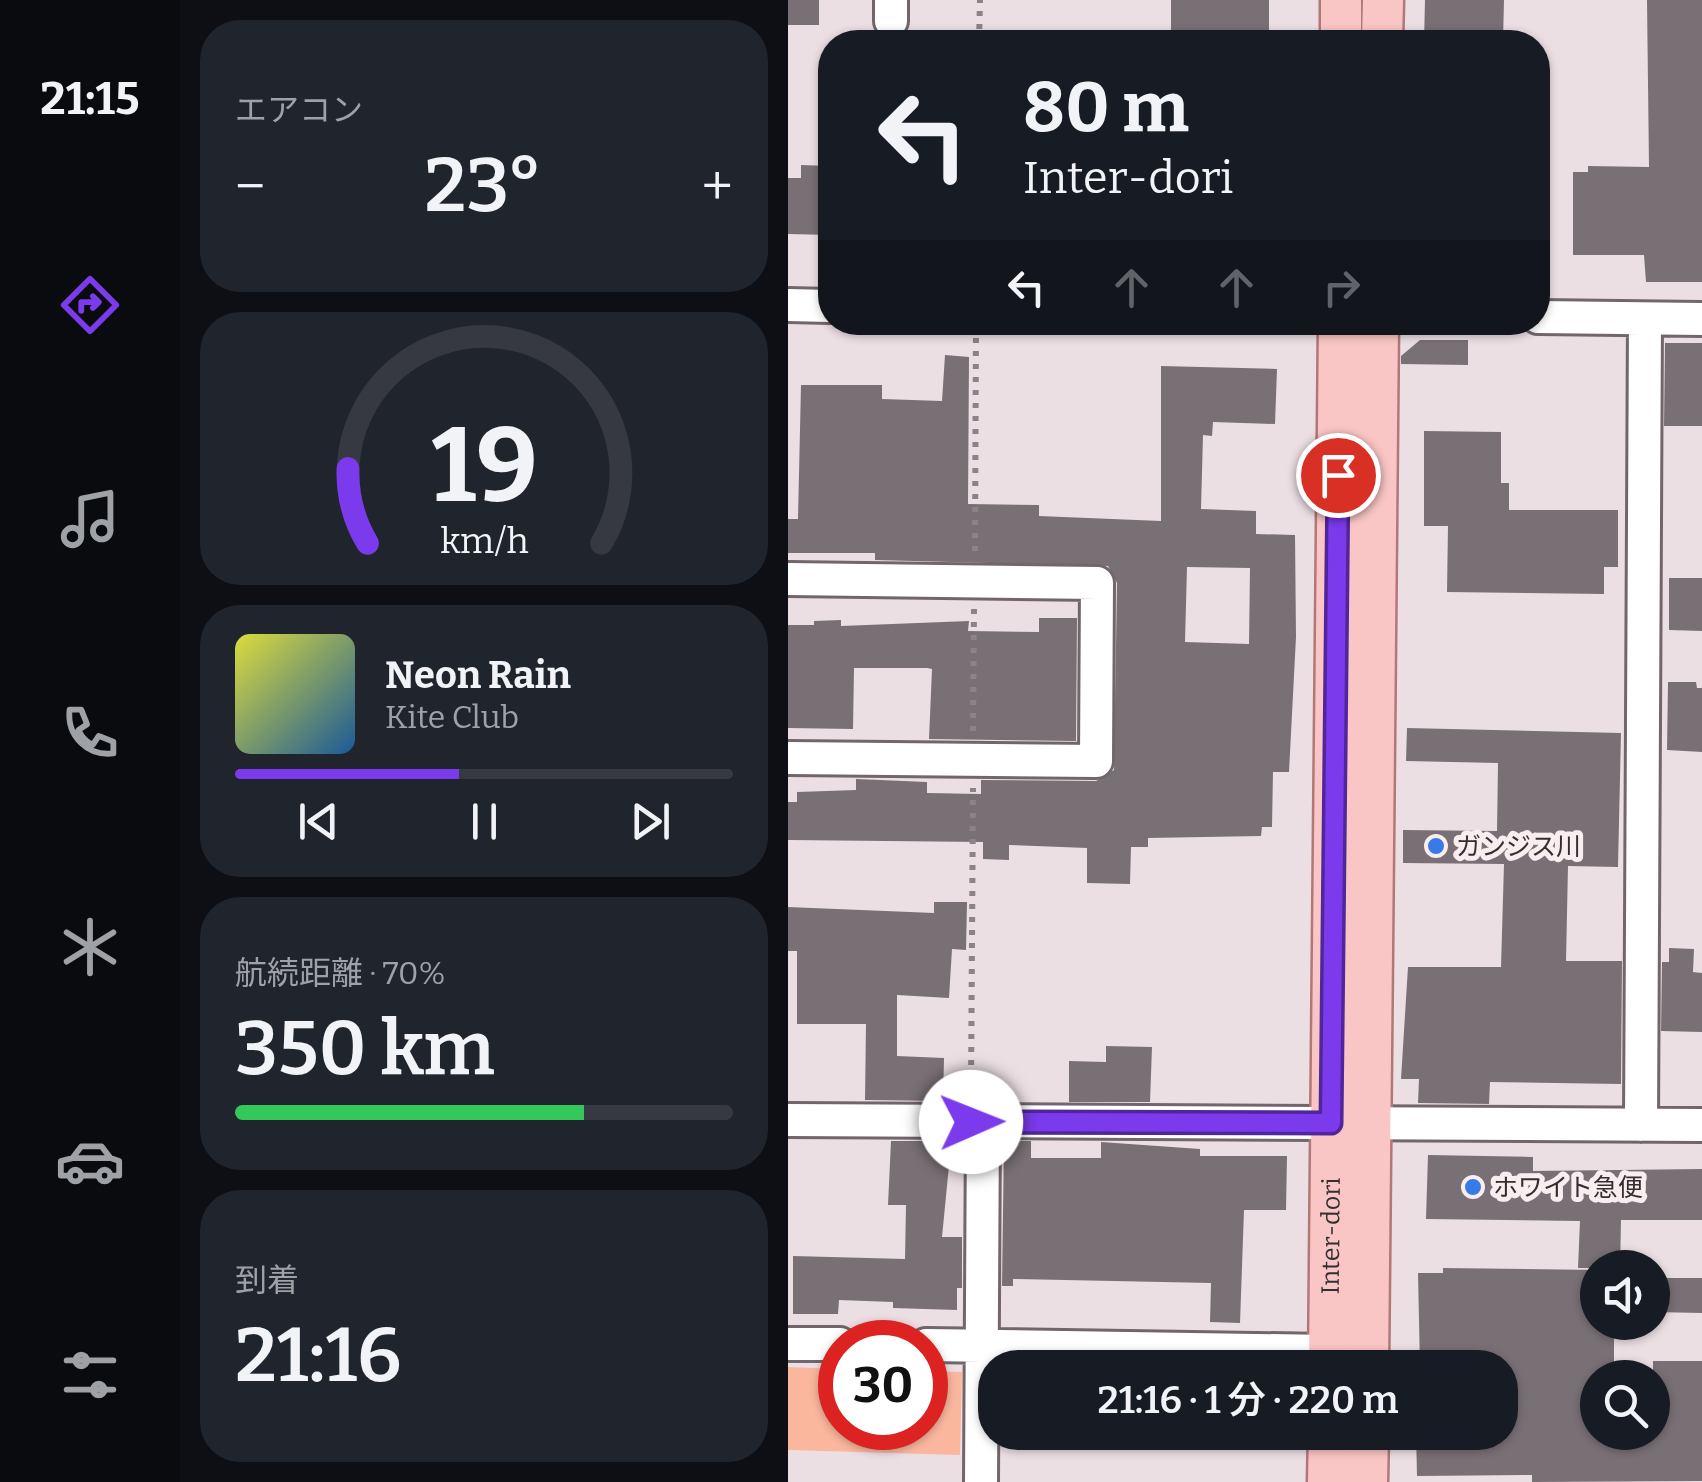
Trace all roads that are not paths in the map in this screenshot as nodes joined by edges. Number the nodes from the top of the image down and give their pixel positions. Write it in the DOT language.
graph roads {
  1 [pos="1341,0"];
  2 [pos="1382,0"];
  3 [pos="1340,30"];
  4 [pos="1382,30"];
  5 [pos="788,305"];
  6 [pos="818,306"];
  7 [pos="1550,317"];
  8 [pos="1645,318"];
  9 [pos="1702,319"];
  10 [pos="1339,335"];
  11 [pos="1378,335"];
  12 [pos="788,580"];
  13 [pos="788,758"];
  14 [pos="788,1120"];
  15 [pos="977,1122"];
  16 [pos="1351,1123"];
  17 [pos="1641,1124"];
  18 [pos="1702,1125"];
  19 [pos="788,1344"];
  20 [pos="818,1344"];
  21 [pos="948,1345"];
  22 [pos="984,1345"];
  23 [pos="1108,1350"];
  24 [pos="1331,1350"];
  25 [pos="1367,1350"];
  26 [pos="1328,1450"];
  27 [pos="1368,1450"];
  28 [pos="981,1482"];
  29 [pos="1328,1482"];
  30 [pos="1367,1482"];
  1 -- 3 [label="main road"];
  2 -- 4 [label="main road"];
  5 -- 6 [label="street"];
  7 -- 8 [label="street"];
  8 -- 9 [label="street"];
  8 -- 17 [label="street"];
  10 -- 16 [label="main road, Inter-dori"];
  11 -- 16 [label="main road, Inter-dori"];
  12 -- 13 [label="street"];
  14 -- 15 [label="street"];
  15 -- 16 [label="street"];
  15 -- 22 [label="street"];
  16 -- 17 [label="street"];
  16 -- 24 [label="main road, Inter-dori"];
  16 -- 25 [label="main road, Inter-dori"];
  17 -- 18 [label="street"];
  19 -- 20 [label="street"];
  21 -- 22 [label="street"];
  22 -- 23 [label="street"];
  22 -- 28 [label="street"];
  26 -- 29 [label="main road"];
  27 -- 30 [label="main road"];
}
